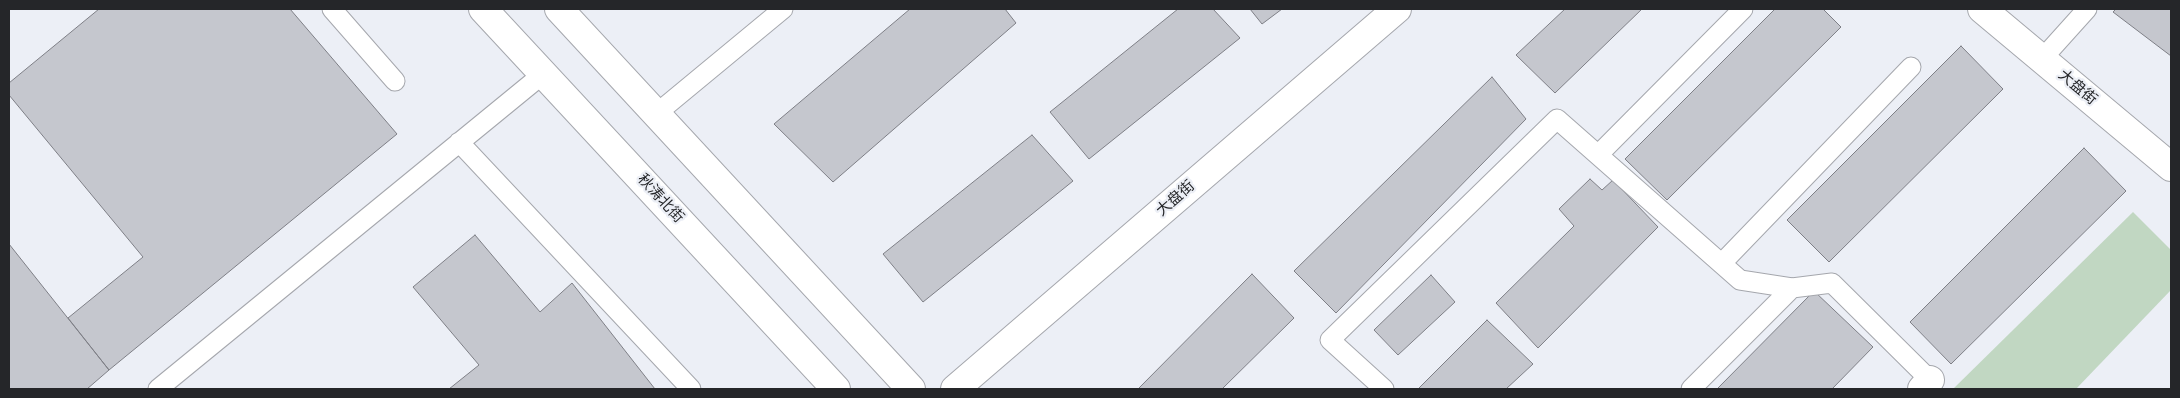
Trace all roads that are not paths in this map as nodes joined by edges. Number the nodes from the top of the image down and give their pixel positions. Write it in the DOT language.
graph roads {
  1 [pos="332,9"];
  2 [pos="483,9"];
  3 [pos="559,9"];
  4 [pos="783,9"];
  5 [pos="1397,9"];
  6 [pos="1743,9"];
  7 [pos="1982,9"];
  8 [pos="2087,9"];
  9 [pos="2042,59"];
  10 [pos="1911,67"];
  11 [pos="543,74"];
  12 [pos="395,81"];
  13 [pos="656,114"];
  14 [pos="459,142"];
  15 [pos="1598,155"];
  16 [pos="2171,167"];
  17 [pos="1722,263"];
  18 [pos="1792,288"];
  19 [pos="170,385"];
  20 [pos="1926,385"];
  21 [pos="691,389"];
  22 [pos="836,389"];
  23 [pos="911,389"];
  24 [pos="955,389"];
  25 [pos="1384,389"];
  26 [pos="1691,389"];
  1 -- 12 [label="lane"];
  2 -- 11 [label="main road, 秋涛北街"];
  3 -- 13 [label="main road"];
  4 -- 13 [label="lane"];
  5 -- 24 [label="main road, 大盘街"];
  6 -- 15 [label="lane"];
  7 -- 9 [label="main road, 大盘街"];
  8 -- 9 [label="lane"];
  9 -- 16 [label="main road, 大盘街"];
  10 -- 17 [label="lane"];
  11 -- 14 [label="lane"];
  11 -- 22 [label="main road, 秋涛北街"];
  13 -- 23 [label="main road"];
  14 -- 19 [label="lane"];
  14 -- 21 [label="lane"];
  15 -- 17 [label="lane"];
  15 -- 25 [label="lane"];
  17 -- 18 [label="lane"];
  18 -- 20 [label="lane"];
  18 -- 26 [label="lane"];
}
